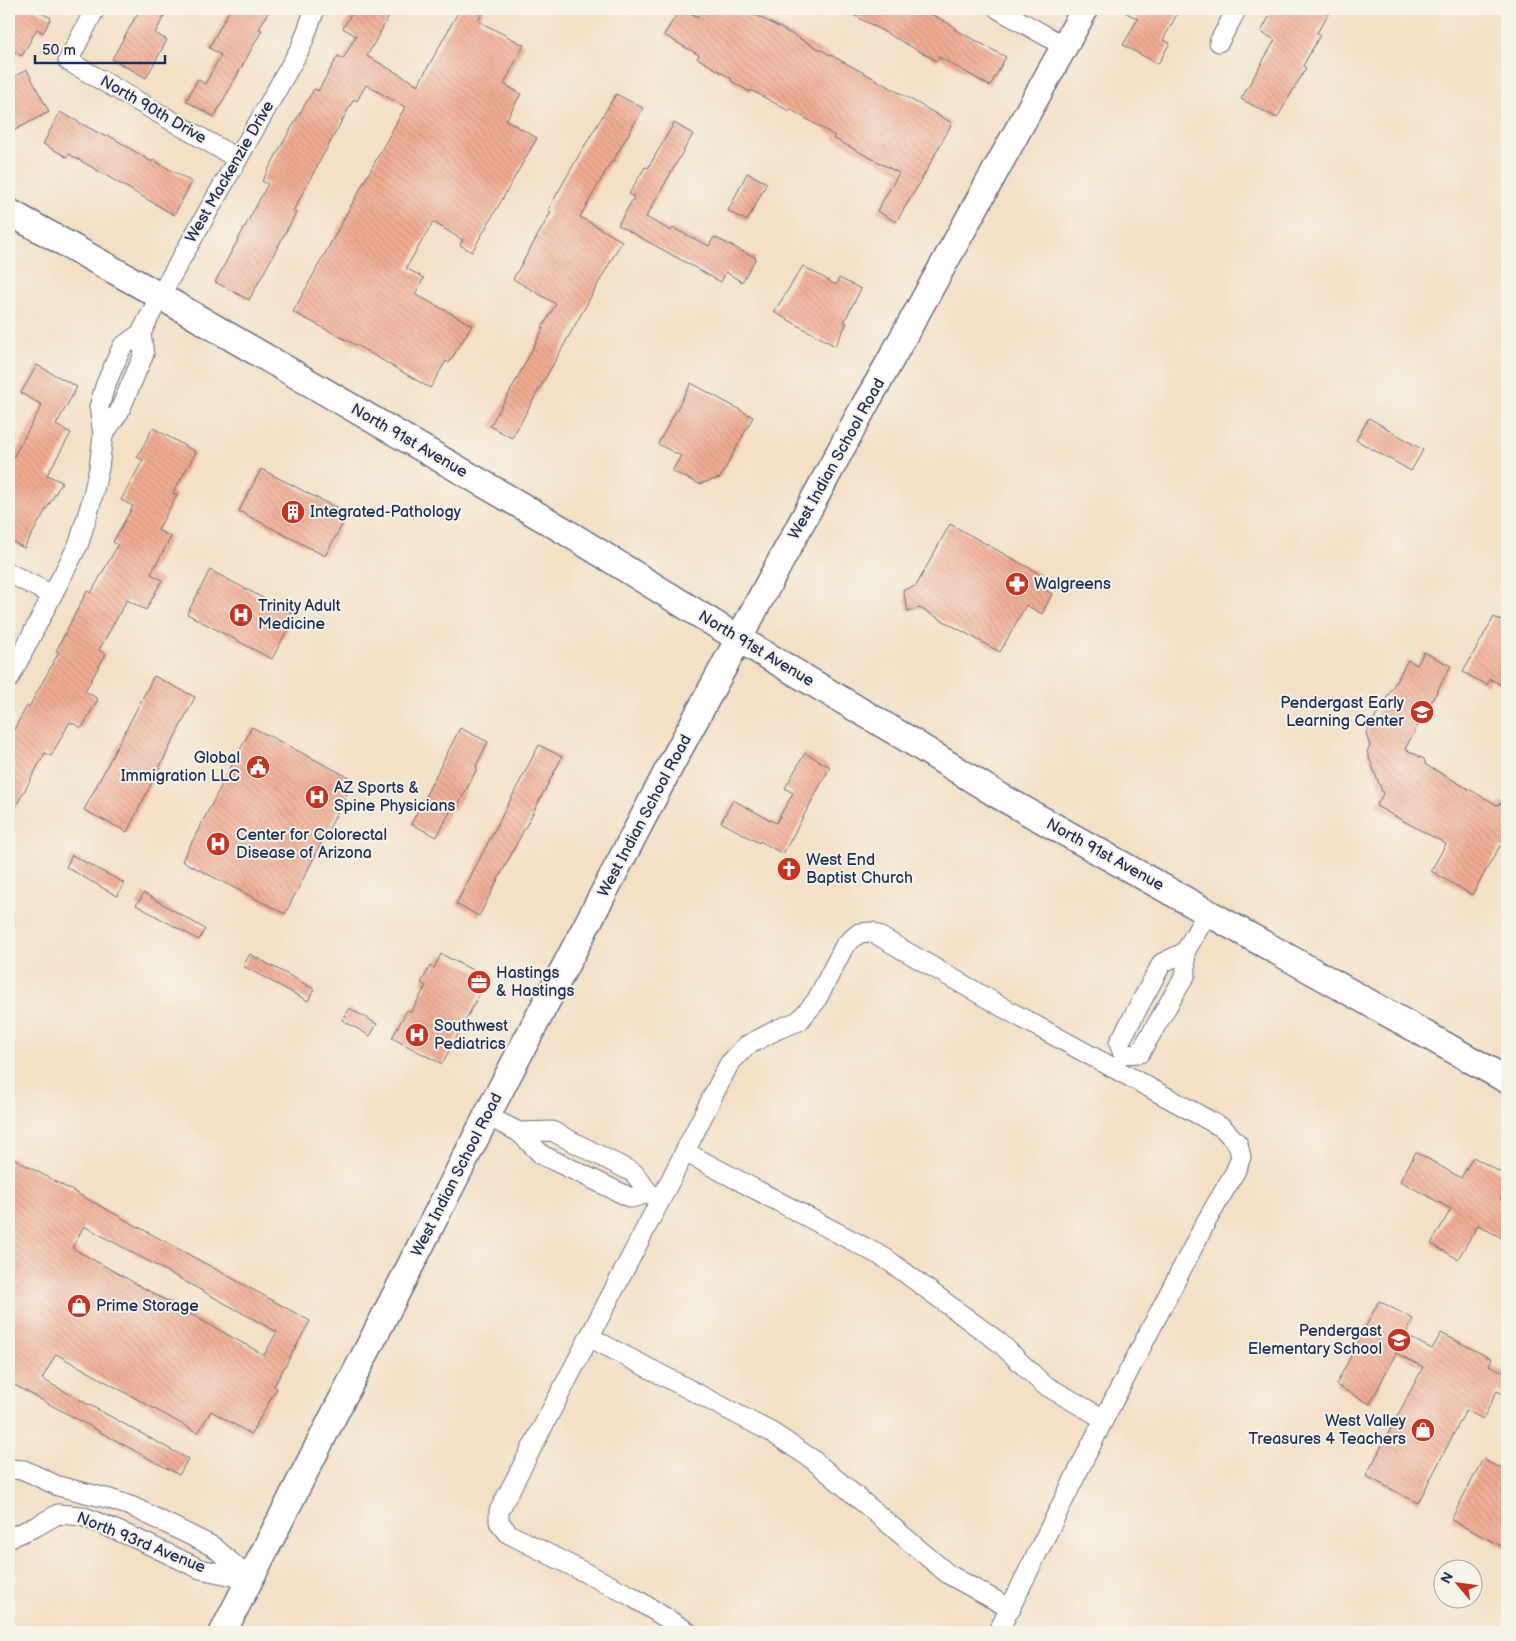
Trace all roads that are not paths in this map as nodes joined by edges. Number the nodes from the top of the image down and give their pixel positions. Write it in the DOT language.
graph roads {
  1 [pos="95,9"];
  2 [pos="315,9"];
  3 [pos="998,9"];
  4 [pos="1084,9"];
  5 [pos="1237,9"];
  6 [pos="1219,42"];
  7 [pos="1064,46"];
  8 [pos="238,159"];
  9 [pos="9,212"];
  10 [pos="160,296"];
  11 [pos="9,573"];
  12 [pos="52,595"];
  13 [pos="739,639"];
  14 [pos="9,678"];
  15 [pos="1207,913"];
  16 [pos="1185,952"];
  17 [pos="1118,1062"];
  18 [pos="1507,1080"];
  19 [pos="487,1116"];
  20 [pos="519,1132"];
  21 [pos="592,1151"];
  22 [pos="685,1152"];
  23 [pos="582,1174"];
  24 [pos="655,1196"];
  25 [pos="589,1337"];
  26 [pos="1104,1419"];
  27 [pos="9,1469"];
  28 [pos="9,1538"];
  29 [pos="250,1579"];
  30 [pos="1011,1609"];
  31 [pos="222,1632"];
  32 [pos="688,1632"];
  33 [pos="998,1632"];
  1 -- 8 [label="street, North 90th Drive"];
  2 -- 8 [label="street, West Mackenzie Drive"];
  3 -- 7 [label="street"];
  4 -- 7 [label="main road, West Indian School Road"];
  5 -- 6 [label="street"];
  7 -- 13 [label="main road, West Indian School Road"];
  8 -- 10 [label="street, West Mackenzie Drive"];
  9 -- 10 [label="main road, North 91st Avenue"];
  10 -- 12 [label="street, West Mackenzie Drive"];
  10 -- 13 [label="main road, North 91st Avenue"];
  11 -- 12 [label="street"];
  12 -- 14 [label="street, West Mackenzie Drive"];
  13 -- 15 [label="main road, North 91st Avenue"];
  13 -- 19 [label="main road, West Indian School Road"];
  15 -- 16 [label="street"];
  15 -- 18 [label="main road, North 91st Avenue"];
  16 -- 17 [label="street"];
  16 -- 17 [label="street"];
  17 -- 22 [label="street"];
  17 -- 26 [label="street"];
  19 -- 20 [label="street"];
  19 -- 29 [label="main road, West Indian School Road"];
  20 -- 21 [label="street"];
  20 -- 23 [label="street"];
  21 -- 23 [label="street"];
  21 -- 24 [label="street"];
  22 -- 24 [label="street"];
  22 -- 26 [label="street"];
  23 -- 24 [label="street"];
  24 -- 25 [label="street"];
  25 -- 30 [label="street"];
  25 -- 32 [label="street"];
  26 -- 30 [label="street"];
  27 -- 29 [label="street, North 93rd Avenue"];
  28 -- 29 [label="street, North 93rd Avenue"];
  29 -- 31 [label="main road, West Indian School Road"];
  30 -- 33 [label="street"];
}
